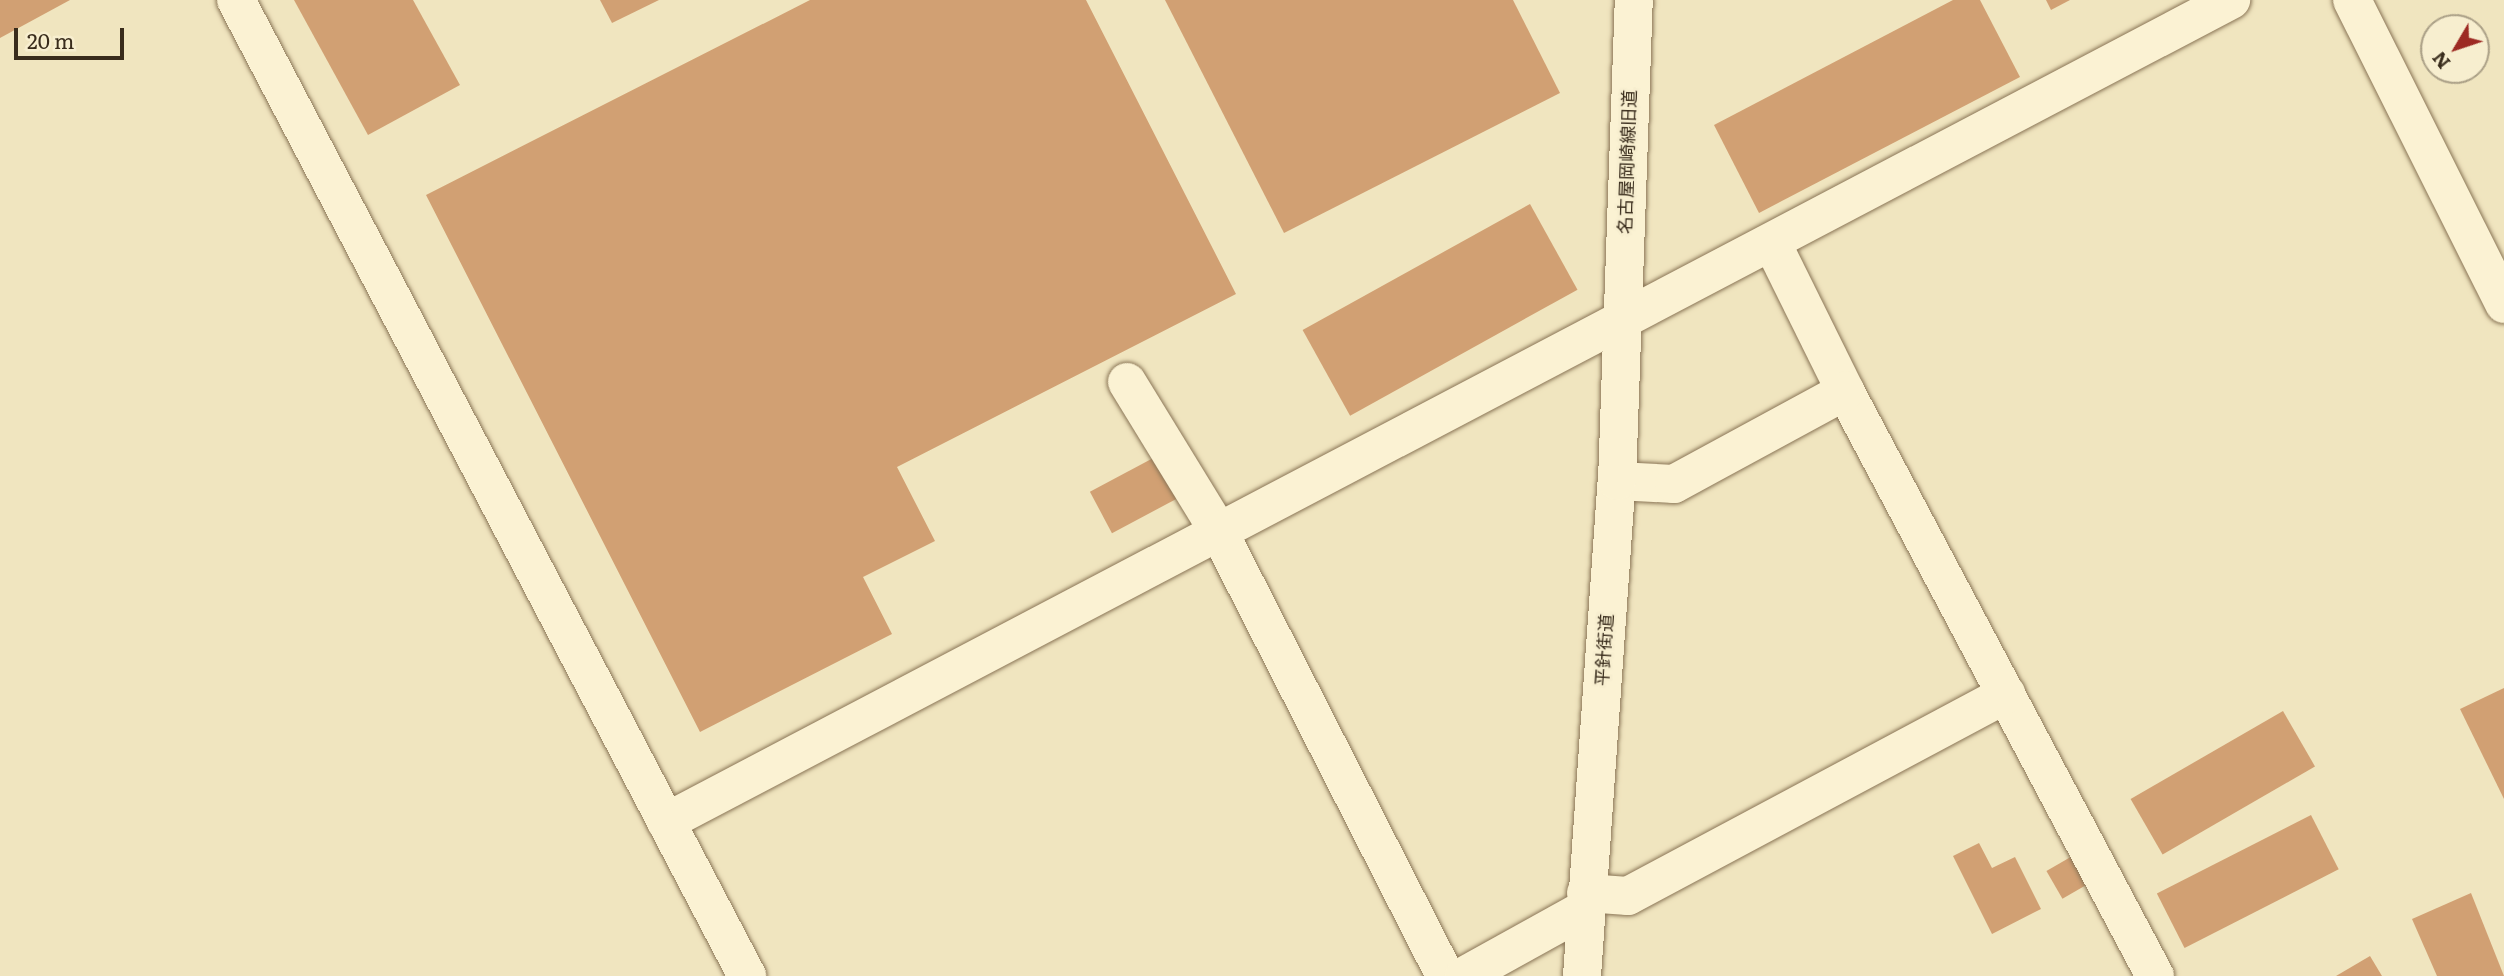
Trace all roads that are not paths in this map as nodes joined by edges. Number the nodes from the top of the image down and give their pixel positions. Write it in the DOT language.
graph roads {
  1 [pos="236,0"];
  2 [pos="1634,0"];
  3 [pos="2231,0"];
  4 [pos="2352,0"];
  5 [pos="1772,243"];
  6 [pos="2504,304"];
  7 [pos="1620,324"];
  8 [pos="1127,382"];
  9 [pos="1844,391"];
  10 [pos="1617,481"];
  11 [pos="1219,532"];
  12 [pos="2007,694"];
  13 [pos="666,822"];
  14 [pos="1586,901"];
  15 [pos="747,976"];
  16 [pos="1445,976"];
  17 [pos="1464,976"];
  18 [pos="1582,976"];
  19 [pos="2155,976"];
  1 -- 13 [label="street"];
  2 -- 7 [label="street, 名古屋岡崎線旧道"];
  3 -- 5 [label="street"];
  4 -- 6 [label="street"];
  5 -- 7 [label="street"];
  5 -- 9 [label="street"];
  7 -- 10 [label="street, 平針街道"];
  7 -- 11 [label="street"];
  8 -- 11 [label="street"];
  9 -- 10 [label="street"];
  9 -- 12 [label="street"];
  10 -- 14 [label="street, 平針街道"];
  11 -- 13 [label="street"];
  11 -- 16 [label="street"];
  12 -- 14 [label="street"];
  12 -- 19 [label="street"];
  13 -- 15 [label="street"];
  14 -- 17 [label="street"];
  14 -- 18 [label="street, 平針街道"];
}
